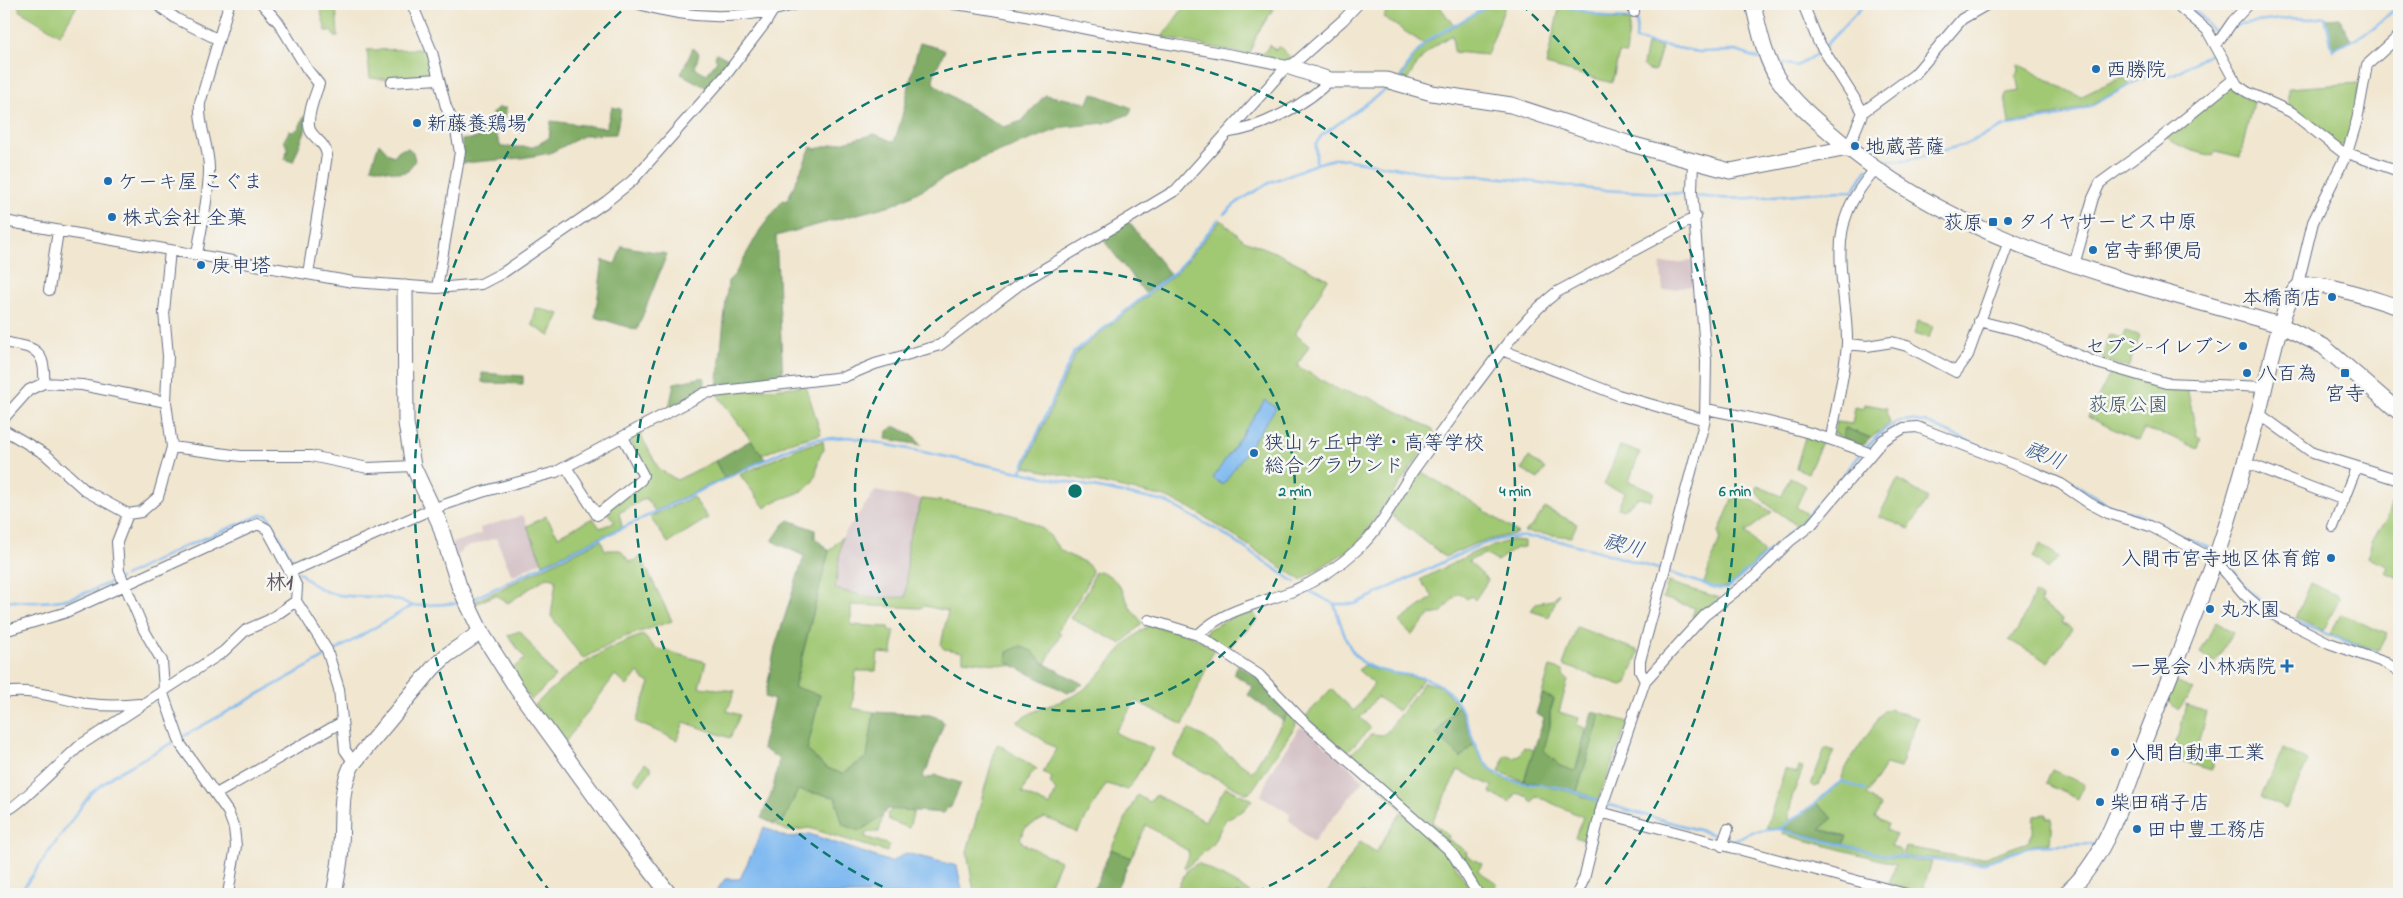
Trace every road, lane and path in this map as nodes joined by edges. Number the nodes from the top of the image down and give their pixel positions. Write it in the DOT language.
graph roads {
  1 [pos="156,4"];
  2 [pos="229,4"];
  3 [pos="262,4"];
  4 [pos="412,4"];
  5 [pos="639,4"];
  6 [pos="797,4"];
  7 [pos="953,4"];
  8 [pos="1358,4"];
  9 [pos="1753,4"];
  10 [pos="1803,4"];
  11 [pos="1988,4"];
  12 [pos="2176,4"];
  13 [pos="2249,4"];
  14 [pos="772,12"];
  15 [pos="2399,36"];
  16 [pos="217,38"];
  17 [pos="2217,44"];
  18 [pos="1288,66"];
  19 [pos="2234,78"];
  20 [pos="438,79"];
  21 [pos="1330,80"];
  22 [pos="392,82"];
  23 [pos="1862,112"];
  24 [pos="1230,132"];
  25 [pos="1848,148"];
  26 [pos="2346,154"];
  27 [pos="1694,161"];
  28 [pos="1871,166"];
  29 [pos="2399,171"];
  30 [pos="1696,217"];
  31 [pos="4,221"];
  32 [pos="58,231"];
  33 [pos="2008,241"];
  34 [pos="170,250"];
  35 [pos="197,254"];
  36 [pos="2074,265"];
  37 [pos="308,274"];
  38 [pos="405,288"];
  39 [pos="436,288"];
  40 [pos="2297,288"];
  41 [pos="49,290"];
  42 [pos="2399,307"];
  43 [pos="1979,321"];
  44 [pos="2280,325"];
  45 [pos="4,342"];
  46 [pos="1847,344"];
  47 [pos="1502,350"];
  48 [pos="44,383"];
  49 [pos="2265,387"];
  50 [pos="166,402"];
  51 [pos="1706,409"];
  52 [pos="2399,412"];
  53 [pos="2258,413"];
  54 [pos="4,418"];
  55 [pos="1705,420"];
  56 [pos="4,430"];
  57 [pos="623,438"];
  58 [pos="1830,438"];
  59 [pos="172,447"];
  60 [pos="1871,454"];
  61 [pos="2244,462"];
  62 [pos="413,466"];
  63 [pos="566,467"];
  64 [pos="2356,468"];
  65 [pos="2399,480"];
  66 [pos="2344,500"];
  67 [pos="432,509"];
  68 [pos="128,514"];
  69 [pos="2333,527"];
  70 [pos="2215,560"];
  71 [pos="290,572"];
  72 [pos="125,585"];
  73 [pos="296,601"];
  74 [pos="1149,620"];
  75 [pos="4,631"];
  76 [pos="481,632"];
  77 [pos="1198,635"];
  78 [pos="2399,671"];
  79 [pos="1646,681"];
  80 [pos="163,690"];
  81 [pos="4,693"];
  82 [pos="140,704"];
  83 [pos="342,722"];
  84 [pos="354,763"];
  85 [pos="216,794"];
  86 [pos="1601,809"];
  87 [pos="4,812"];
  88 [pos="1728,829"];
  89 [pos="1723,844"];
  90 [pos="228,894"];
  91 [pos="334,894"];
  92 [pos="670,894"];
  93 [pos="1478,894"];
  94 [pos="1577,894"];
  95 [pos="1906,894"];
  96 [pos="2065,894"];
  1 -- 16 [label="street"];
  2 -- 16 [label="street"];
  3 -- 37 [label="street"];
  4 -- 20 [label="street"];
  5 -- 14 [label="street"];
  6 -- 14 [label="street"];
  7 -- 18 [label="street"];
  8 -- 18 [label="street"];
  9 -- 25 [label="street"];
  10 -- 23 [label="street"];
  11 -- 23 [label="street"];
  12 -- 17 [label="street"];
  13 -- 17 [label="street"];
  14 -- 39 [label="street"];
  15 -- 26 [label="street"];
  16 -- 35 [label="street"];
  17 -- 19 [label="street"];
  18 -- 21 [label="street"];
  18 -- 24 [label="street"];
  19 -- 26 [label="street"];
  19 -- 36 [label="street"];
  20 -- 22 [label="street"];
  20 -- 39 [label="street"];
  21 -- 24 [label="street"];
  21 -- 27 [label="street"];
  23 -- 25 [label="street"];
  24 -- 57 [label="street"];
  25 -- 27 [label="street"];
  25 -- 28 [label="street"];
  26 -- 29 [label="street"];
  26 -- 40 [label="street"];
  27 -- 30 [label="street"];
  28 -- 33 [label="street"];
  28 -- 46 [label="street"];
  30 -- 47 [label="street"];
  30 -- 51 [label="street"];
  31 -- 32 [label="street"];
  32 -- 34 [label="street"];
  32 -- 41 [label="street"];
  33 -- 36 [label="street"];
  33 -- 43 [label="street"];
  34 -- 35 [label="street"];
  34 -- 50 [label="street"];
  35 -- 37 [label="street"];
  36 -- 44 [label="street"];
  37 -- 38 [label="street"];
  38 -- 39 [label="street"];
  38 -- 62 [label="street"];
  40 -- 42 [label="street"];
  40 -- 44 [label="street"];
  43 -- 46 [label="street"];
  43 -- 49 [label="street"];
  44 -- 49 [label="street"];
  44 -- 52 [label="street"];
  45 -- 48 [label="street"];
  46 -- 58 [label="street"];
  47 -- 55 [label="street"];
  47 -- 77 [label="street"];
  48 -- 50 [label="street"];
  48 -- 54 [label="street"];
  49 -- 53 [label="street"];
  50 -- 59 [label="street"];
  51 -- 55 [label="street"];
  51 -- 58 [label="street"];
  53 -- 61 [label="street"];
  53 -- 64 [label="street"];
  55 -- 79 [label="street"];
  56 -- 68 [label="street"];
  57 -- 63 [label="street"];
  57 -- 63 [label="street"];
  58 -- 60 [label="street"];
  59 -- 62 [label="street"];
  59 -- 68 [label="street"];
  60 -- 70 [label="street"];
  60 -- 79 [label="street"];
  61 -- 66 [label="street"];
  61 -- 70 [label="street"];
  62 -- 67 [label="street"];
  63 -- 67 [label="street"];
  64 -- 65 [label="street"];
  64 -- 66 [label="street"];
  66 -- 69 [label="street"];
  67 -- 71 [label="street"];
  67 -- 76 [label="street"];
  68 -- 72 [label="street"];
  70 -- 78 [label="street"];
  70 -- 96 [label="street"];
  71 -- 72 [label="street"];
  71 -- 73 [label="street"];
  72 -- 75 [label="street"];
  72 -- 80 [label="street"];
  73 -- 80 [label="street"];
  73 -- 83 [label="street"];
  74 -- 77 [label="street"];
  76 -- 84 [label="street"];
  76 -- 92 [label="street"];
  77 -- 93 [label="street"];
  79 -- 86 [label="street"];
  80 -- 82 [label="street"];
  80 -- 85 [label="street"];
  81 -- 82 [label="street"];
  82 -- 87 [label="street"];
  83 -- 84 [label="street"];
  83 -- 85 [label="street"];
  84 -- 91 [label="street"];
  85 -- 90 [label="street"];
  86 -- 89 [label="street"];
  86 -- 94 [label="street"];
  88 -- 89 [label="street"];
  89 -- 95 [label="street"];
}
